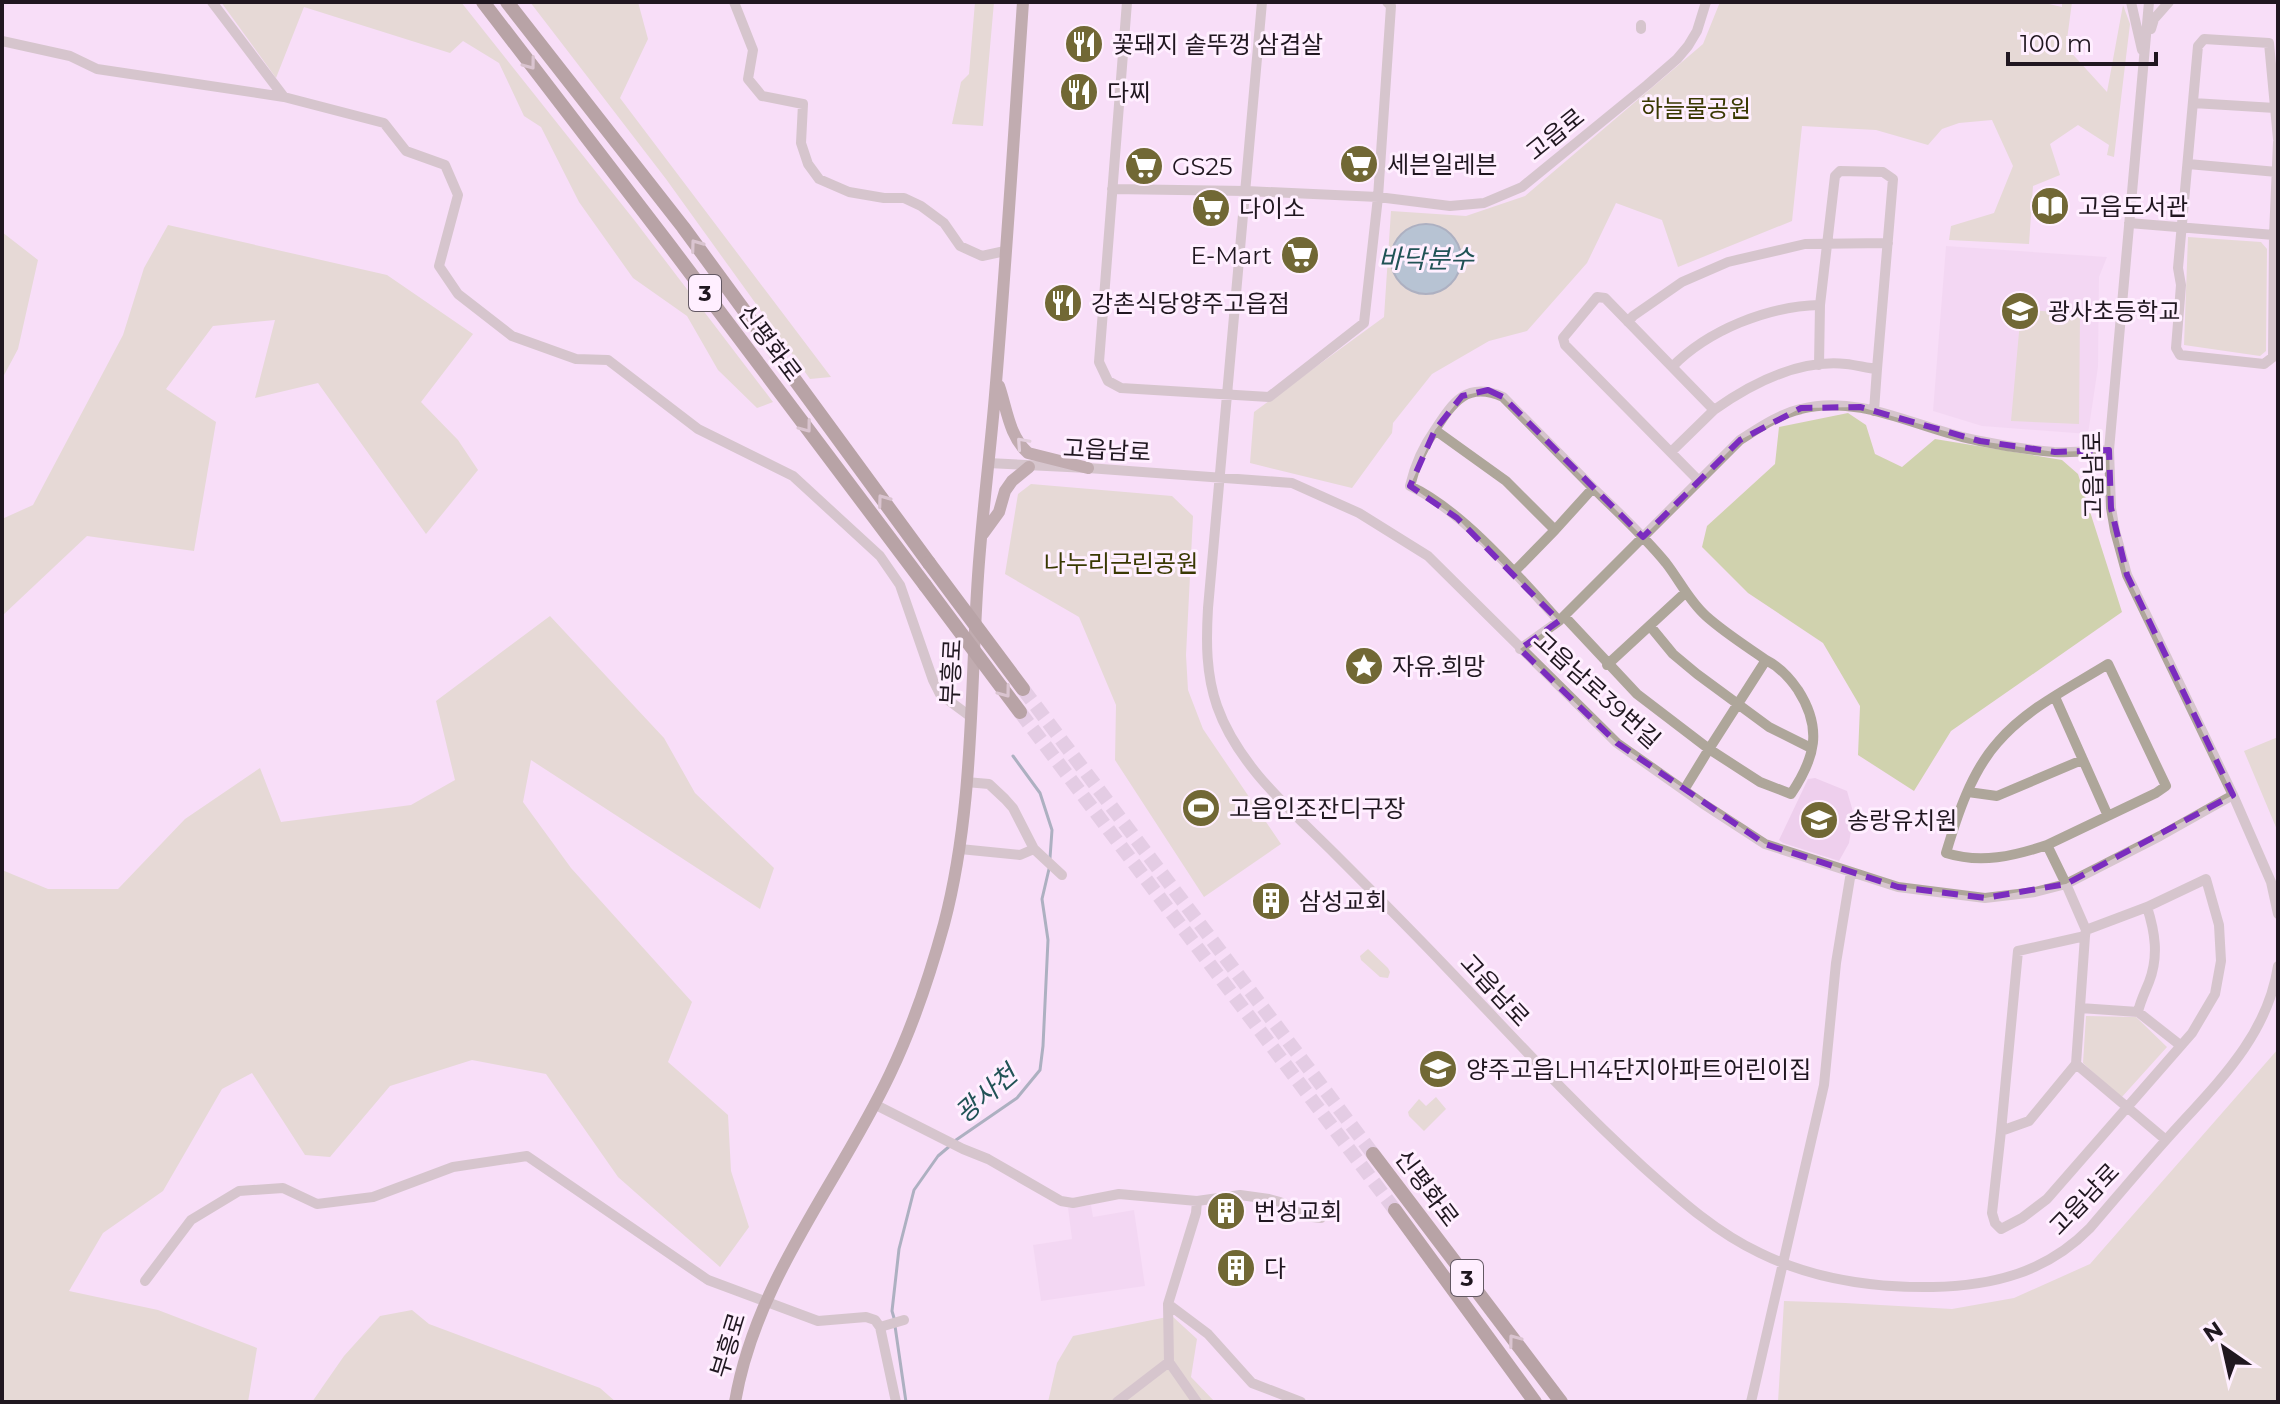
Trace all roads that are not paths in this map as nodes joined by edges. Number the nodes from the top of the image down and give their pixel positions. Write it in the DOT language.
graph roads {
  1 [pos="212,2"];
  2 [pos="483,2"];
  3 [pos="507,2"];
  4 [pos="734,2"];
  5 [pos="1023,2"];
  6 [pos="1127,2"];
  7 [pos="1262,2"];
  8 [pos="1387,2"];
  9 [pos="1706,2"];
  10 [pos="2131,2"];
  11 [pos="2149,2"];
  12 [pos="2169,2"];
  13 [pos="2,41"];
  14 [pos="2144,54"];
  15 [pos="284,97"];
  16 [pos="2193,103"];
  17 [pos="2275,108"];
  18 [pos="2278,141"];
  19 [pos="2188,164"];
  20 [pos="2277,172"];
  21 [pos="1112,189"];
  22 [pos="1246,191"];
  23 [pos="1378,197"];
  24 [pos="2129,223"];
  25 [pos="2182,227"];
  26 [pos="2274,235"];
  27 [pos="1827,243"];
  28 [pos="1888,243"];
  29 [pos="1005,251"];
  30 [pos="1820,305"];
  31 [pos="1628,322"];
  32 [pos="1819,365"];
  33 [pos="1672,367"];
  34 [pos="1877,369"];
  35 [pos="996,376"];
  36 [pos="1228,395"];
  37 [pos="1714,410"];
  38 [pos="1874,411"];
  39 [pos="1435,430"];
  40 [pos="2109,450"];
  41 [pos="1671,452"];
  42 [pos="988,463"];
  43 [pos="1029,467"];
  44 [pos="1088,468"];
  45 [pos="1219,477"];
  46 [pos="1699,481"];
  47 [pos="1593,488"];
  48 [pos="1555,530"];
  49 [pos="981,536"];
  50 [pos="1643,537"];
  51 [pos="1514,572"];
  52 [pos="1685,593"];
  53 [pos="1561,619"];
  54 [pos="1650,626"];
  55 [pos="1520,649"];
  56 [pos="1766,660"];
  57 [pos="1607,665"];
  58 [pos="1023,689"];
  59 [pos="2055,697"];
  60 [pos="1738,704"];
  61 [pos="1020,712"];
  62 [pos="971,717"];
  63 [pos="1811,748"];
  64 [pos="1709,749"];
  65 [pos="2082,760"];
  66 [pos="966,782"];
  67 [pos="1684,790"];
  68 [pos="1968,792"];
  69 [pos="2233,795"];
  70 [pos="2108,816"];
  71 [pos="2047,845"];
  72 [pos="960,849"];
  73 [pos="1034,849"];
  74 [pos="1851,872"];
  75 [pos="1062,875"];
  76 [pos="2066,884"];
  77 [pos="2147,907"];
  78 [pos="2278,914"];
  79 [pos="2086,933"];
  80 [pos="2278,966"];
  81 [pos="2080,1008"];
  82 [pos="2138,1012"];
  83 [pos="2180,1045"];
  84 [pos="2076,1064"];
  85 [pos="874,1104"];
  86 [pos="2127,1107"];
  87 [pos="2001,1131"];
  88 [pos="2166,1140"];
  89 [pos="1373,1154"];
  90 [pos="1197,1201"];
  91 [pos="1395,1210"];
  92 [pos="1321,1218"];
  93 [pos="1782,1263"];
  94 [pos="145,1281"];
  95 [pos="765,1302"];
  96 [pos="1168,1304"];
  97 [pos="902,1320"];
  98 [pos="880,1327"];
  99 [pos="1169,1362"];
  100 [pos="735,1402"];
  101 [pos="896,1402"];
  102 [pos="1117,1402"];
  103 [pos="1197,1402"];
  104 [pos="1301,1402"];
  105 [pos="1535,1402"];
  106 [pos="1561,1402"];
  107 [pos="1751,1402"];
  1 -- 15 [label="street"];
  2 -- 61 [label="highway, 신평화로 / 3, one-way, bridge"];
  58 -- 3 [label="highway, 신평화로 / 3, one-way, bridge"];
  4 -- 29 [label="street"];
  5 -- 29 [label="main road, 부흥로"];
  6 -- 21 [label="street"];
  7 -- 22 [label="street"];
  8 -- 23 [label="street"];
  9 -- 23 [label="street, 고읍로"];
  10 -- 14 [label="street"];
  11 -- 14 [label="street, 고읍남로"];
  12 -- 14 [label="street"];
  13 -- 15 [label="street"];
  14 -- 24 [label="street, 고읍남로"];
  15 -- 62 [label="street"];
  16 -- 17 [label="street"];
  16 -- 17 [label="street"];
  16 -- 19 [label="street"];
  17 -- 18 [label="street"];
  18 -- 20 [label="street"];
  19 -- 20 [label="street"];
  19 -- 25 [label="street"];
  20 -- 26 [label="street"];
  21 -- 22 [label="street"];
  21 -- 36 [label="street"];
  22 -- 23 [label="street"];
  22 -- 36 [label="street"];
  23 -- 36 [label="street"];
  24 -- 25 [label="street"];
  24 -- 40 [label="street, 고읍남로"];
  25 -- 26 [label="street"];
  25 -- 26 [label="street"];
  27 -- 28 [label="street"];
  27 -- 28 [label="street"];
  27 -- 30 [label="street"];
  27 -- 31 [label="street"];
  28 -- 34 [label="street"];
  29 -- 35 [label="main road, 부흥로"];
  30 -- 32 [label="street"];
  30 -- 33 [label="street"];
  31 -- 33 [label="street"];
  31 -- 41 [label="street"];
  32 -- 34 [label="street"];
  32 -- 37 [label="street"];
  33 -- 37 [label="street"];
  34 -- 38 [label="street"];
  35 -- 42 [label="main road, 부흥로"];
  44 -- 35 [label="main road, one-way"];
  36 -- 45 [label="street"];
  37 -- 41 [label="street"];
  38 -- 40 [label="street"];
  38 -- 46 [label="street"];
  39 -- 47 [label="street"];
  39 -- 48 [label="street"];
  39 -- 51 [label="street"];
  40 -- 69 [label="street, 고읍남로"];
  41 -- 46 [label="street"];
  42 -- 43 [label="street, 고읍남로"];
  42 -- 49 [label="main road, 부흥로"];
  43 -- 44 [label="street, 고읍남로"];
  43 -- 49 [label="main road"];
  44 -- 45 [label="street, 고읍남로"];
  45 -- 55 [label="street, 고읍남로39번길"];
  45 -- 93 [label="street, 고읍남로"];
  46 -- 50 [label="street"];
  47 -- 48 [label="street"];
  47 -- 50 [label="street"];
  48 -- 51 [label="street"];
  49 -- 62 [label="main road, 부흥로"];
  50 -- 52 [label="street"];
  50 -- 53 [label="street"];
  51 -- 53 [label="street"];
  52 -- 54 [label="street"];
  52 -- 56 [label="street"];
  53 -- 55 [label="street"];
  53 -- 57 [label="street"];
  54 -- 57 [label="street"];
  54 -- 60 [label="street"];
  55 -- 67 [label="street, 고읍남로39번길"];
  56 -- 60 [label="street"];
  56 -- 63 [label="street"];
  57 -- 64 [label="street"];
  59 -- 65 [label="street"];
  59 -- 68 [label="street"];
  59 -- 70 [label="street"];
  60 -- 63 [label="street"];
  60 -- 64 [label="street"];
  62 -- 66 [label="main road, 부흥로"];
  63 -- 64 [label="street"];
  64 -- 67 [label="street"];
  65 -- 68 [label="street"];
  65 -- 70 [label="street"];
  66 -- 72 [label="main road, 부흥로"];
  66 -- 73 [label="street"];
  67 -- 74 [label="street, 고읍남로39번길"];
  68 -- 71 [label="street"];
  69 -- 76 [label="street, 고읍남로39번길"];
  69 -- 78 [label="street, 고읍남로"];
  70 -- 71 [label="street"];
  71 -- 76 [label="street"];
  72 -- 73 [label="street"];
  72 -- 85 [label="main road, 부흥로"];
  73 -- 75 [label="street"];
  74 -- 76 [label="street, 고읍남로39번길"];
  74 -- 93 [label="street"];
  76 -- 79 [label="street"];
  77 -- 79 [label="street"];
  77 -- 82 [label="street"];
  77 -- 83 [label="street"];
  79 -- 81 [label="street"];
  79 -- 87 [label="street"];
  80 -- 88 [label="street, 고읍남로"];
  81 -- 82 [label="street"];
  81 -- 84 [label="street"];
  82 -- 83 [label="street"];
  83 -- 86 [label="street"];
  84 -- 86 [label="street"];
  84 -- 87 [label="street"];
  85 -- 90 [label="street"];
  85 -- 95 [label="main road, 부흥로"];
  86 -- 87 [label="street"];
  86 -- 88 [label="street"];
  88 -- 93 [label="street, 고읍남로"];
  106 -- 89 [label="highway, 신평화로 / 3, one-way"];
  90 -- 92 [label="street"];
  90 -- 96 [label="street"];
  91 -- 105 [label="highway, 신평화로 / 3"];
  93 -- 107 [label="street"];
  94 -- 95 [label="street"];
  95 -- 98 [label="street, 부흥로"];
  95 -- 100 [label="main road, 부흥로"];
  96 -- 99 [label="street"];
  96 -- 104 [label="street"];
  97 -- 98 [label="street"];
  98 -- 101 [label="street"];
  99 -- 102 [label="street"];
  99 -- 103 [label="street"];
}
